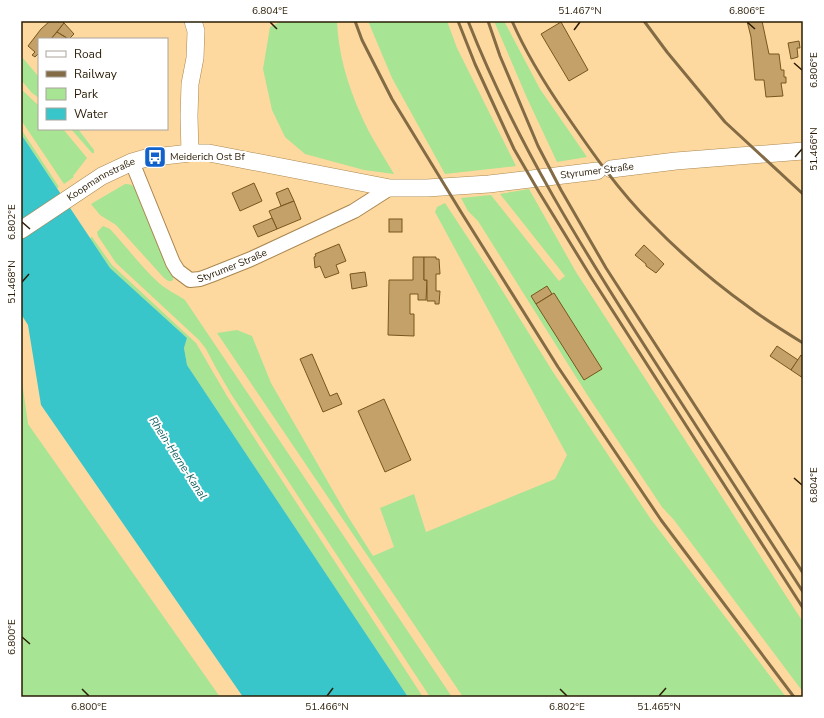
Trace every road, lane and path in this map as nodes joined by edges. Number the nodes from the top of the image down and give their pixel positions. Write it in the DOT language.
graph roads {
  1 [pos="194,21"];
  2 [pos="803,151"];
  3 [pos="190,153"];
  4 [pos="209,153"];
  5 [pos="132,162"];
  6 [pos="390,188"];
  7 [pos="21,230"];
  1 -- 3 [label="street"];
  2 -- 6 [label="street, Styrumer Straße"];
  3 -- 4 [label="street, Koopmannstraße"];
  3 -- 5 [label="street, Koopmannstraße"];
  4 -- 6 [label="street, Styrumer Straße"];
  5 -- 6 [label="street, Styrumer Straße"];
  5 -- 7 [label="street, Koopmannstraße"];
}
